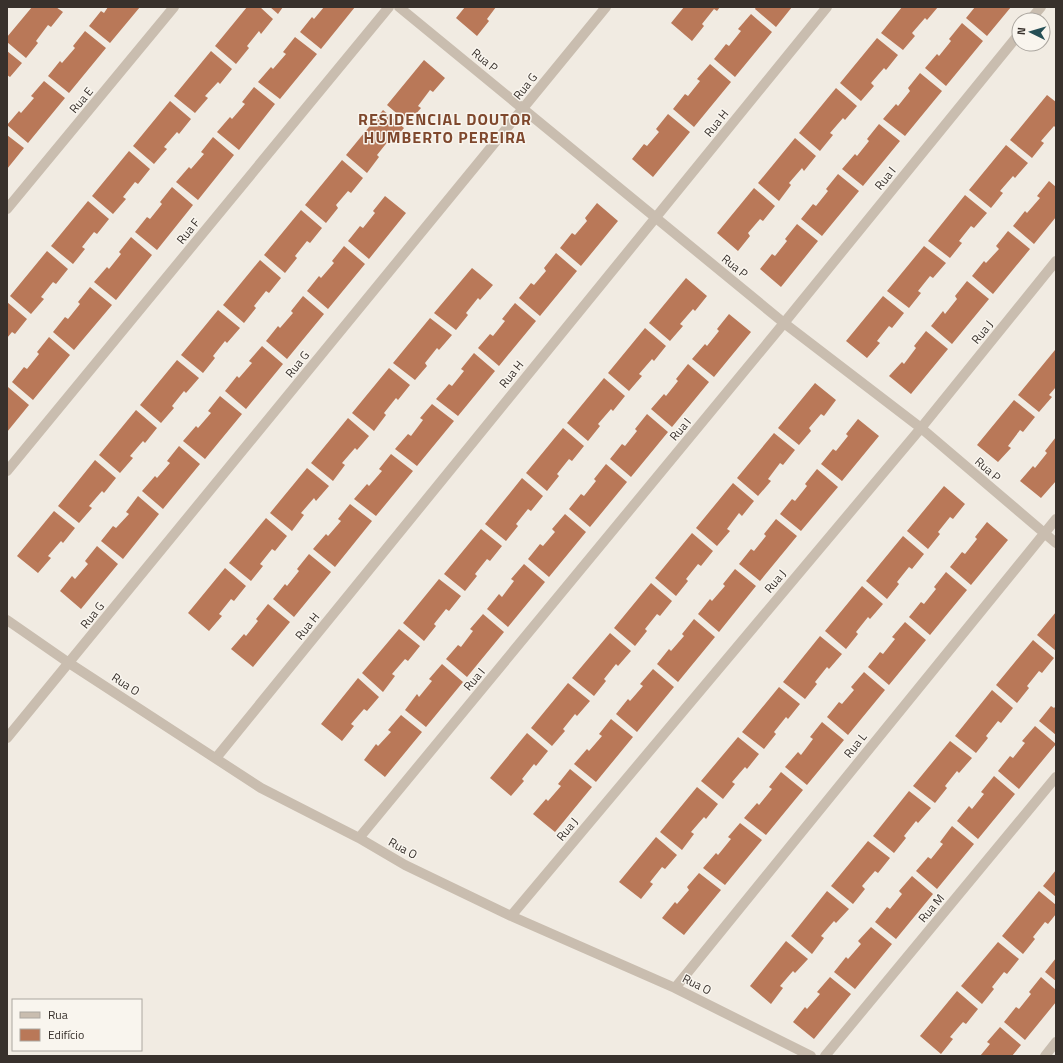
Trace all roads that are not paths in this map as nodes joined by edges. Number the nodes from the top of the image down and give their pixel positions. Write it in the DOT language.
graph roads {
  1 [pos="174,7"];
  2 [pos="389,7"];
  3 [pos="399,7"];
  4 [pos="606,7"];
  5 [pos="827,7"];
  6 [pos="1011,44"];
  7 [pos="524,108"];
  8 [pos="7,209"];
  9 [pos="655,218"];
  10 [pos="1056,261"];
  11 [pos="784,323"];
  12 [pos="921,428"];
  13 [pos="7,471"];
  14 [pos="1056,520"];
  15 [pos="1044,534"];
  16 [pos="1056,543"];
  17 [pos="7,620"];
  18 [pos="69,663"];
  19 [pos="7,738"];
  20 [pos="216,758"];
  21 [pos="1056,777"];
  22 [pos="359,838"];
  23 [pos="511,916"];
  24 [pos="675,988"];
  25 [pos="1056,1042"];
  26 [pos="811,1056"];
  27 [pos="825,1056"];
  28 [pos="1045,1056"];
  1 -- 8 [label="street, Rua E"];
  2 -- 13 [label="street, Rua F"];
  3 -- 7 [label="street, Rua P"];
  4 -- 7 [label="street, Rua G"];
  5 -- 9 [label="street, Rua H"];
  6 -- 11 [label="street, Rua I"];
  7 -- 9 [label="street, Rua P"];
  7 -- 18 [label="street, Rua G"];
  9 -- 11 [label="street, Rua P"];
  9 -- 20 [label="street, Rua H"];
  10 -- 12 [label="street, Rua J"];
  11 -- 12 [label="street, Rua P"];
  11 -- 22 [label="street, Rua I"];
  12 -- 15 [label="street, Rua P"];
  12 -- 23 [label="street, Rua J"];
  14 -- 15 [label="street, Rua L"];
  15 -- 16 [label="street, Rua P"];
  15 -- 24 [label="street, Rua L"];
  17 -- 18 [label="street, Rua O"];
  18 -- 19 [label="street, Rua G"];
  18 -- 20 [label="street, Rua O"];
  20 -- 22 [label="street, Rua O"];
  21 -- 27 [label="street, Rua M"];
  22 -- 23 [label="street, Rua O"];
  23 -- 24 [label="street, Rua O"];
  24 -- 26 [label="street, Rua O"];
  25 -- 28 [label="street"];
}
